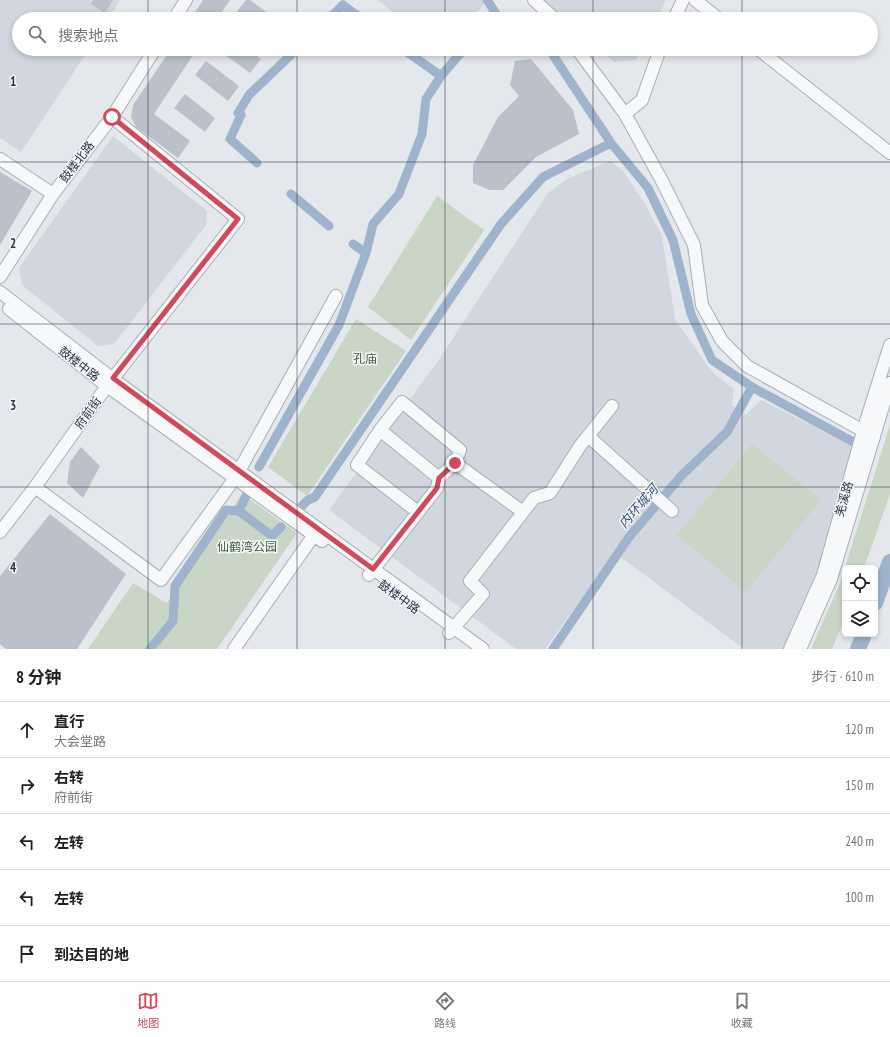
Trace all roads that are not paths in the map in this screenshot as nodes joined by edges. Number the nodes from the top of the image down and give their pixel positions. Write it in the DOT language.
graph roads {
  1 [pos="186,0"];
  2 [pos="534,0"];
  3 [pos="683,0"];
  4 [pos="695,0"];
  5 [pos="178,12"];
  6 [pos="547,12"];
  7 [pos="677,12"];
  8 [pos="711,12"];
  9 [pos="151,56"];
  10 [pos="582,56"];
  11 [pos="658,56"];
  12 [pos="767,56"];
  13 [pos="625,114"];
  14 [pos="112,117"];
  15 [pos="890,153"];
  16 [pos="0,159"];
  17 [pos="53,194"];
  18 [pos="0,277"];
  19 [pos="0,292"];
  20 [pos="336,296"];
  21 [pos="0,302"];
  22 [pos="890,345"];
  23 [pos="110,382"];
  24 [pos="890,383"];
  25 [pos="612,406"];
  26 [pos="380,430"];
  27 [pos="868,434"];
  28 [pos="588,436"];
  29 [pos="455,463"];
  30 [pos="238,474"];
  31 [pos="439,478"];
  32 [pos="35,487"];
  33 [pos="672,511"];
  34 [pos="418,512"];
  35 [pos="523,512"];
  36 [pos="0,532"];
  37 [pos="314,535"];
  38 [pos="371,572"];
  39 [pos="451,630"];
  40 [pos="234,649"];
  41 [pos="471,649"];
  42 [pos="483,649"];
  43 [pos="790,649"];
  44 [pos="800,649"];
  1 -- 5 [label="street"];
  2 -- 6 [label="street"];
  3 -- 7 [label="street"];
  4 -- 8 [label="street"];
  9 -- 14 [label="street, 鼓楼北路"];
  10 -- 13 [label="street"];
  11 -- 13 [label="street"];
  12 -- 15 [label="street"];
  13 -- 27 [label="street"];
  14 -- 17 [label="street, 鼓楼北路"];
  14 -- 23 [label="street, 府前街"];
  16 -- 17 [label="street"];
  17 -- 18 [label="street, 鼓楼北路"];
  19 -- 23 [label="street"];
  20 -- 30 [label="street"];
  21 -- 23 [label="street, 鼓楼中路"];
  22 -- 27 [label="street, 羌溪路"];
  23 -- 30 [label="street, 鼓楼中路"];
  23 -- 32 [label="street, 府前街"];
  24 -- 27 [label="street, 羌溪路"];
  25 -- 28 [label="street"];
  26 -- 29 [label="street"];
  26 -- 31 [label="street"];
  26 -- 34 [label="street"];
  27 -- 43 [label="street, 羌溪路"];
  27 -- 44 [label="street, 羌溪路"];
  28 -- 33 [label="street"];
  28 -- 35 [label="street"];
  29 -- 31 [label="street"];
  29 -- 35 [label="street"];
  30 -- 32 [label="street"];
  30 -- 37 [label="street, 鼓楼中路"];
  30 -- 38 [label="street"];
  31 -- 34 [label="street"];
  32 -- 36 [label="street, 府前街"];
  34 -- 38 [label="street"];
  35 -- 39 [label="street"];
  37 -- 38 [label="street, 鼓楼中路"];
  37 -- 40 [label="street"];
  38 -- 39 [label="street, 鼓楼中路"];
  39 -- 41 [label="street, 鼓楼中路"];
  39 -- 42 [label="street"];
}
